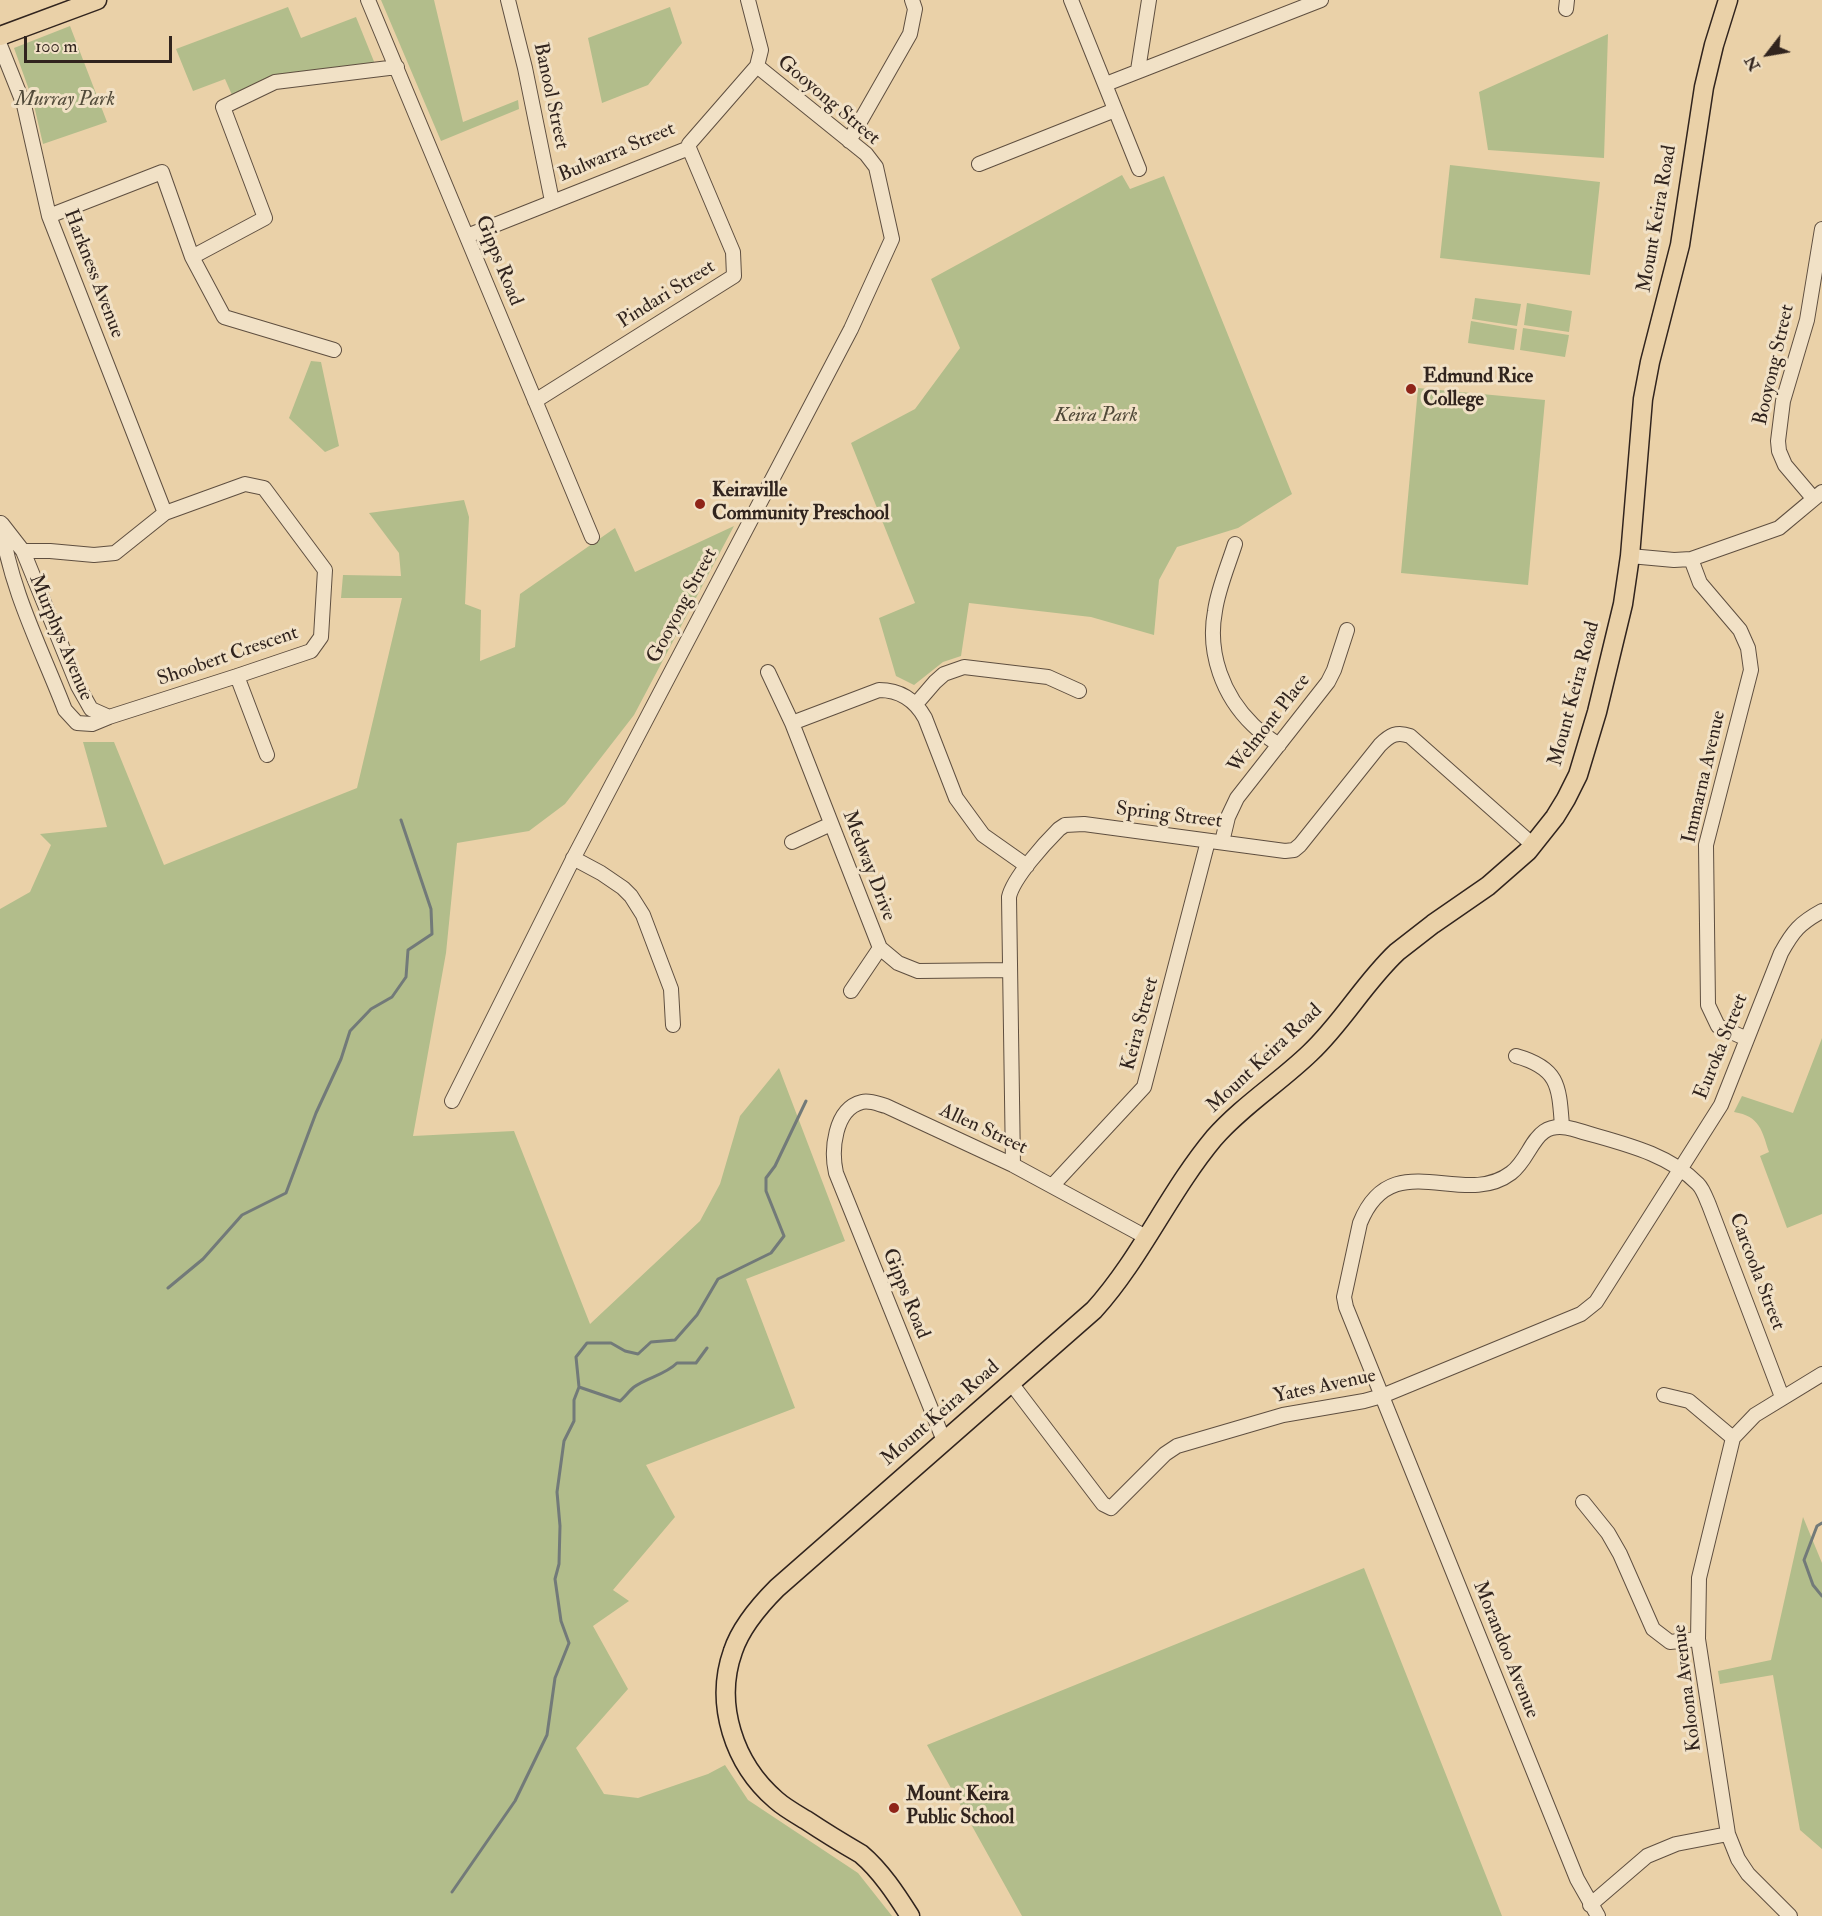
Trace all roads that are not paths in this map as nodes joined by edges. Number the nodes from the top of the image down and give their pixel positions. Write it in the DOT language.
graph roads {
  1 [pos="97,0"];
  2 [pos="368,0"];
  3 [pos="508,0"];
  4 [pos="748,0"];
  5 [pos="912,0"];
  6 [pos="1071,0"];
  7 [pos="1149,0"];
  8 [pos="1321,0"];
  9 [pos="1728,0"];
  10 [pos="0,36"];
  11 [pos="0,45"];
  12 [pos="756,66"];
  13 [pos="397,67"];
  14 [pos="1138,70"];
  15 [pos="1106,84"];
  16 [pos="1115,110"];
  17 [pos="849,141"];
  18 [pos="689,148"];
  19 [pos="979,164"];
  20 [pos="1139,169"];
  21 [pos="552,201"];
  22 [pos="49,216"];
  23 [pos="1822,229"];
  24 [pos="467,236"];
  25 [pos="192,257"];
  26 [pos="334,350"];
  27 [pos="534,400"];
  28 [pos="1818,495"];
  29 [pos="165,513"];
  30 [pos="0,522"];
  31 [pos="592,537"];
  32 [pos="1235,544"];
  33 [pos="23,551"];
  34 [pos="1630,556"];
  35 [pos="1691,559"];
  36 [pos="1347,630"];
  37 [pos="768,672"];
  38 [pos="237,676"];
  39 [pos="1078,691"];
  40 [pos="916,704"];
  41 [pos="109,717"];
  42 [pos="792,723"];
  43 [pos="1279,745"];
  44 [pos="267,755"];
  45 [pos="831,824"];
  46 [pos="1215,841"];
  47 [pos="792,842"];
  48 [pos="1533,845"];
  49 [pos="573,858"];
  50 [pos="1028,866"];
  51 [pos="1822,911"];
  52 [pos="1822,922"];
  53 [pos="1792,933"];
  54 [pos="880,948"];
  55 [pos="1009,970"];
  56 [pos="850,991"];
  57 [pos="673,1025"];
  58 [pos="1747,1039"];
  59 [pos="1515,1056"];
  60 [pos="452,1101"];
  61 [pos="1562,1126"];
  62 [pos="833,1162"];
  63 [pos="1013,1165"];
  64 [pos="1680,1170"];
  65 [pos="1052,1186"];
  66 [pos="1146,1237"];
  67 [pos="1822,1374"];
  68 [pos="1011,1383"];
  69 [pos="1664,1395"];
  70 [pos="1382,1396"];
  71 [pos="1782,1397"];
  72 [pos="1733,1438"];
  73 [pos="944,1441"];
  74 [pos="1583,1502"];
  75 [pos="1698,1640"];
  76 [pos="1728,1834"];
  77 [pos="1594,1910"];
  78 [pos="910,1916"];
  79 [pos="1790,1916"];
  1 -- 10 [label="main road"];
  2 -- 13 [label="street, Gipps Road"];
  3 -- 21 [label="street, Banool Street"];
  4 -- 12 [label="street"];
  5 -- 17 [label="street"];
  6 -- 15 [label="street"];
  7 -- 14 [label="street"];
  8 -- 14 [label="street"];
  9 -- 34 [label="main road, Mount Keira Road"];
  11 -- 22 [label="street, Harkness Avenue"];
  12 -- 17 [label="street, Gooyong Street"];
  12 -- 18 [label="street, Bulwarra Street"];
  13 -- 24 [label="street, Gipps Road"];
  13 -- 25 [label="street"];
  14 -- 15 [label="street"];
  15 -- 16 [label="street"];
  16 -- 19 [label="street"];
  16 -- 20 [label="street"];
  17 -- 49 [label="street, Gooyong Street"];
  18 -- 21 [label="street, Bulwarra Street"];
  18 -- 27 [label="street, Pindari Street"];
  21 -- 24 [label="street, Bulwarra Street"];
  22 -- 25 [label="street"];
  22 -- 29 [label="street, Harkness Avenue"];
  23 -- 28 [label="street, Booyong Street"];
  24 -- 27 [label="street, Gipps Road"];
  25 -- 26 [label="street"];
  27 -- 31 [label="street, Gipps Road"];
  28 -- 35 [label="street"];
  29 -- 33 [label="street, Shoobert Crescent"];
  29 -- 38 [label="street, Shoobert Crescent"];
  30 -- 33 [label="street, Murphys Avenue"];
  30 -- 41 [label="street, Murphys Avenue"];
  32 -- 43 [label="street"];
  33 -- 41 [label="street, Murphys Avenue"];
  34 -- 35 [label="street"];
  34 -- 48 [label="main road, Mount Keira Road"];
  35 -- 58 [label="street, Immarna Avenue"];
  36 -- 43 [label="street, Welmont Place"];
  37 -- 42 [label="street, Medway Drive"];
  38 -- 41 [label="street, Shoobert Crescent"];
  38 -- 44 [label="street"];
  39 -- 40 [label="street"];
  40 -- 42 [label="street"];
  40 -- 50 [label="street"];
  42 -- 45 [label="street, Medway Drive"];
  43 -- 46 [label="street, Welmont Place"];
  45 -- 47 [label="street"];
  45 -- 54 [label="street, Medway Drive"];
  46 -- 48 [label="street, Spring Street"];
  46 -- 50 [label="street, Spring Street"];
  46 -- 65 [label="street, Keira Street"];
  48 -- 66 [label="main road, Mount Keira Road"];
  49 -- 57 [label="street"];
  49 -- 60 [label="street, Gooyong Street"];
  50 -- 55 [label="street, Spring Street"];
  51 -- 53 [label="street, Euroka Street"];
  52 -- 53 [label="street"];
  53 -- 58 [label="street, Euroka Street"];
  54 -- 55 [label="street, Medway Drive"];
  54 -- 56 [label="street"];
  55 -- 63 [label="street, Spring Street"];
  58 -- 64 [label="street, Euroka Street"];
  59 -- 61 [label="street"];
  61 -- 64 [label="street, Carcoola Street"];
  61 -- 70 [label="street, Morandoo Avenue"];
  62 -- 63 [label="street, Allen Street"];
  62 -- 73 [label="street, Gipps Road"];
  63 -- 65 [label="street, Allen Street"];
  64 -- 70 [label="street, Yates Avenue"];
  64 -- 71 [label="street, Carcoola Street"];
  65 -- 66 [label="street, Allen Street"];
  66 -- 68 [label="main road, Mount Keira Road"];
  67 -- 71 [label="street"];
  68 -- 70 [label="street, Yates Avenue"];
  68 -- 73 [label="main road, Mount Keira Road"];
  69 -- 72 [label="street"];
  70 -- 77 [label="street, Morandoo Avenue"];
  71 -- 72 [label="street"];
  72 -- 75 [label="street, Koloona Avenue"];
  73 -- 78 [label="main road, Mount Keira Road"];
  74 -- 75 [label="street"];
  75 -- 76 [label="street, Koloona Avenue"];
  76 -- 77 [label="street"];
  76 -- 79 [label="street, Koloona Avenue"];
}
